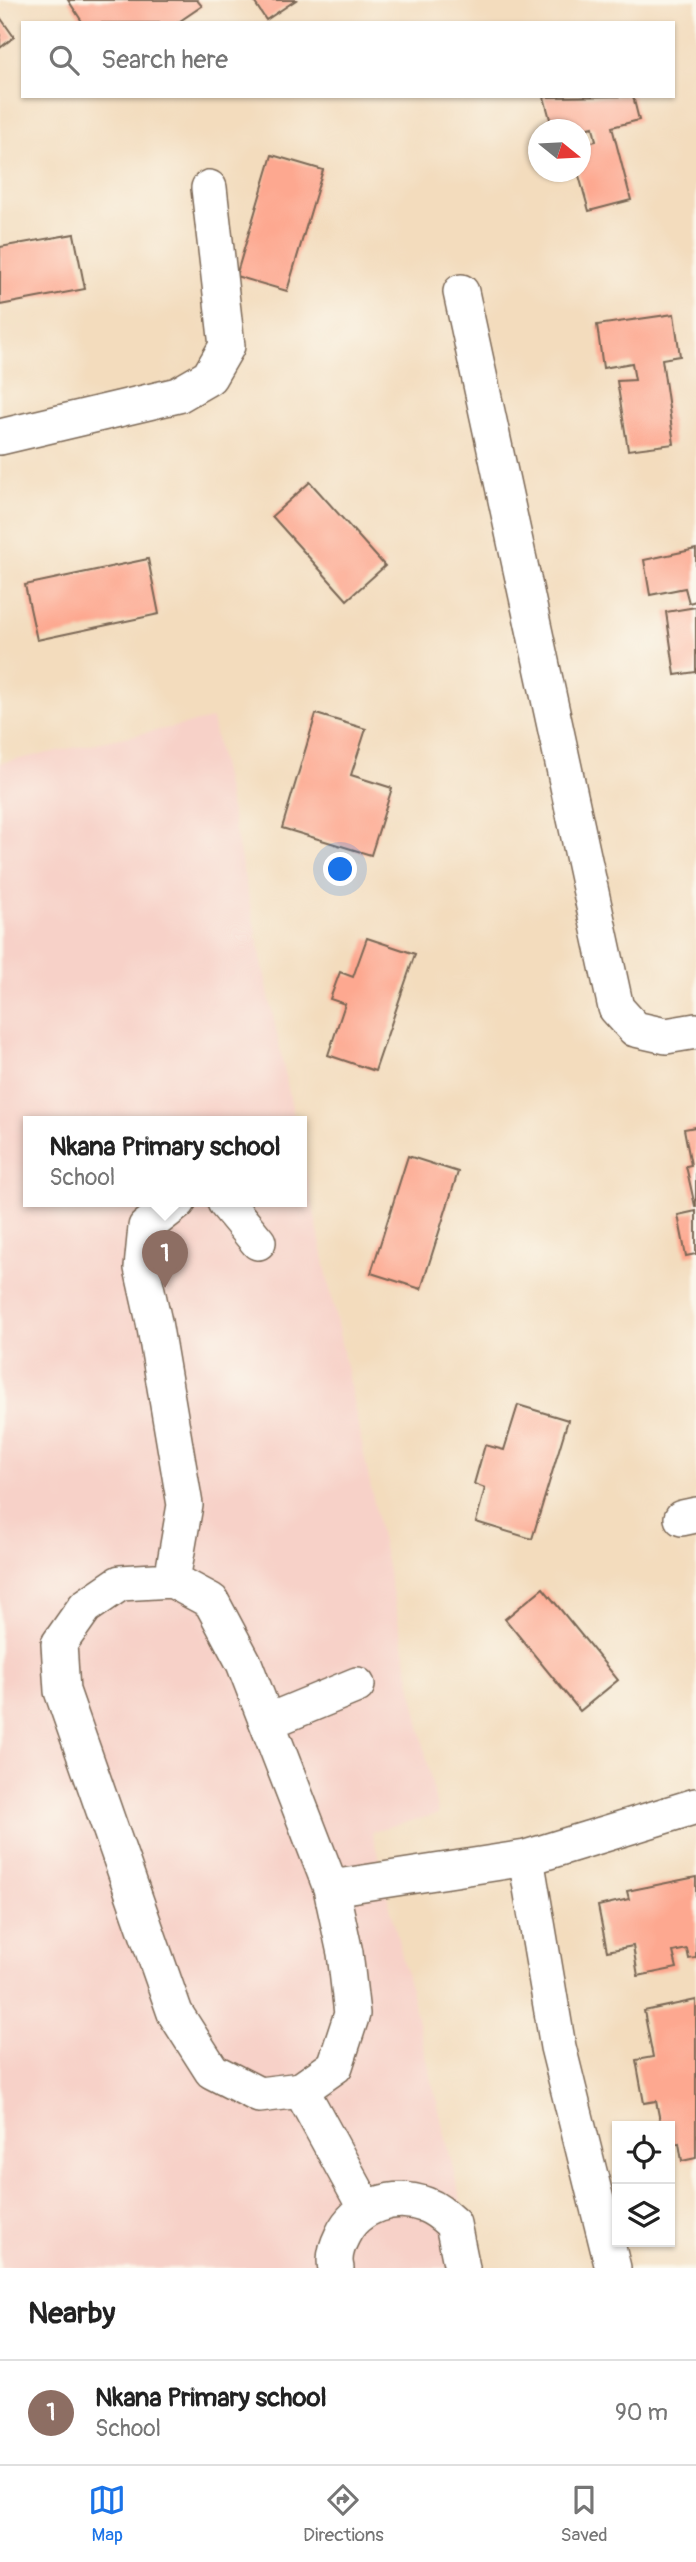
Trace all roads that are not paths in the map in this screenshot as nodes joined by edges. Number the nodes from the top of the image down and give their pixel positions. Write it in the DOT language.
graph roads {
  1 [pos="209,188"];
  2 [pos="461,292"];
  3 [pos="0,437"];
  4 [pos="696,1031"];
  5 [pos="172,1207"];
  6 [pos="229,1207"];
  7 [pos="258,1242"];
  8 [pos="172,1580"];
  9 [pos="357,1685"];
  10 [pos="267,1722"];
  11 [pos="696,1806"];
  12 [pos="526,1858"];
  13 [pos="331,1888"];
  14 [pos="301,2090"];
  15 [pos="366,2209"];
  16 [pos="335,2268"];
  17 [pos="462,2268"];
  18 [pos="613,2268"];
  1 -- 3 [label="street"];
  2 -- 4 [label="street"];
  5 -- 8 [label="street"];
  6 -- 7 [label="street"];
  8 -- 10 [label="street"];
  8 -- 14 [label="street"];
  9 -- 10 [label="street"];
  10 -- 13 [label="street"];
  11 -- 12 [label="street"];
  12 -- 13 [label="street"];
  12 -- 18 [label="street"];
  13 -- 14 [label="street"];
  14 -- 15 [label="street"];
  15 -- 16 [label="street"];
  15 -- 17 [label="street"];
}
